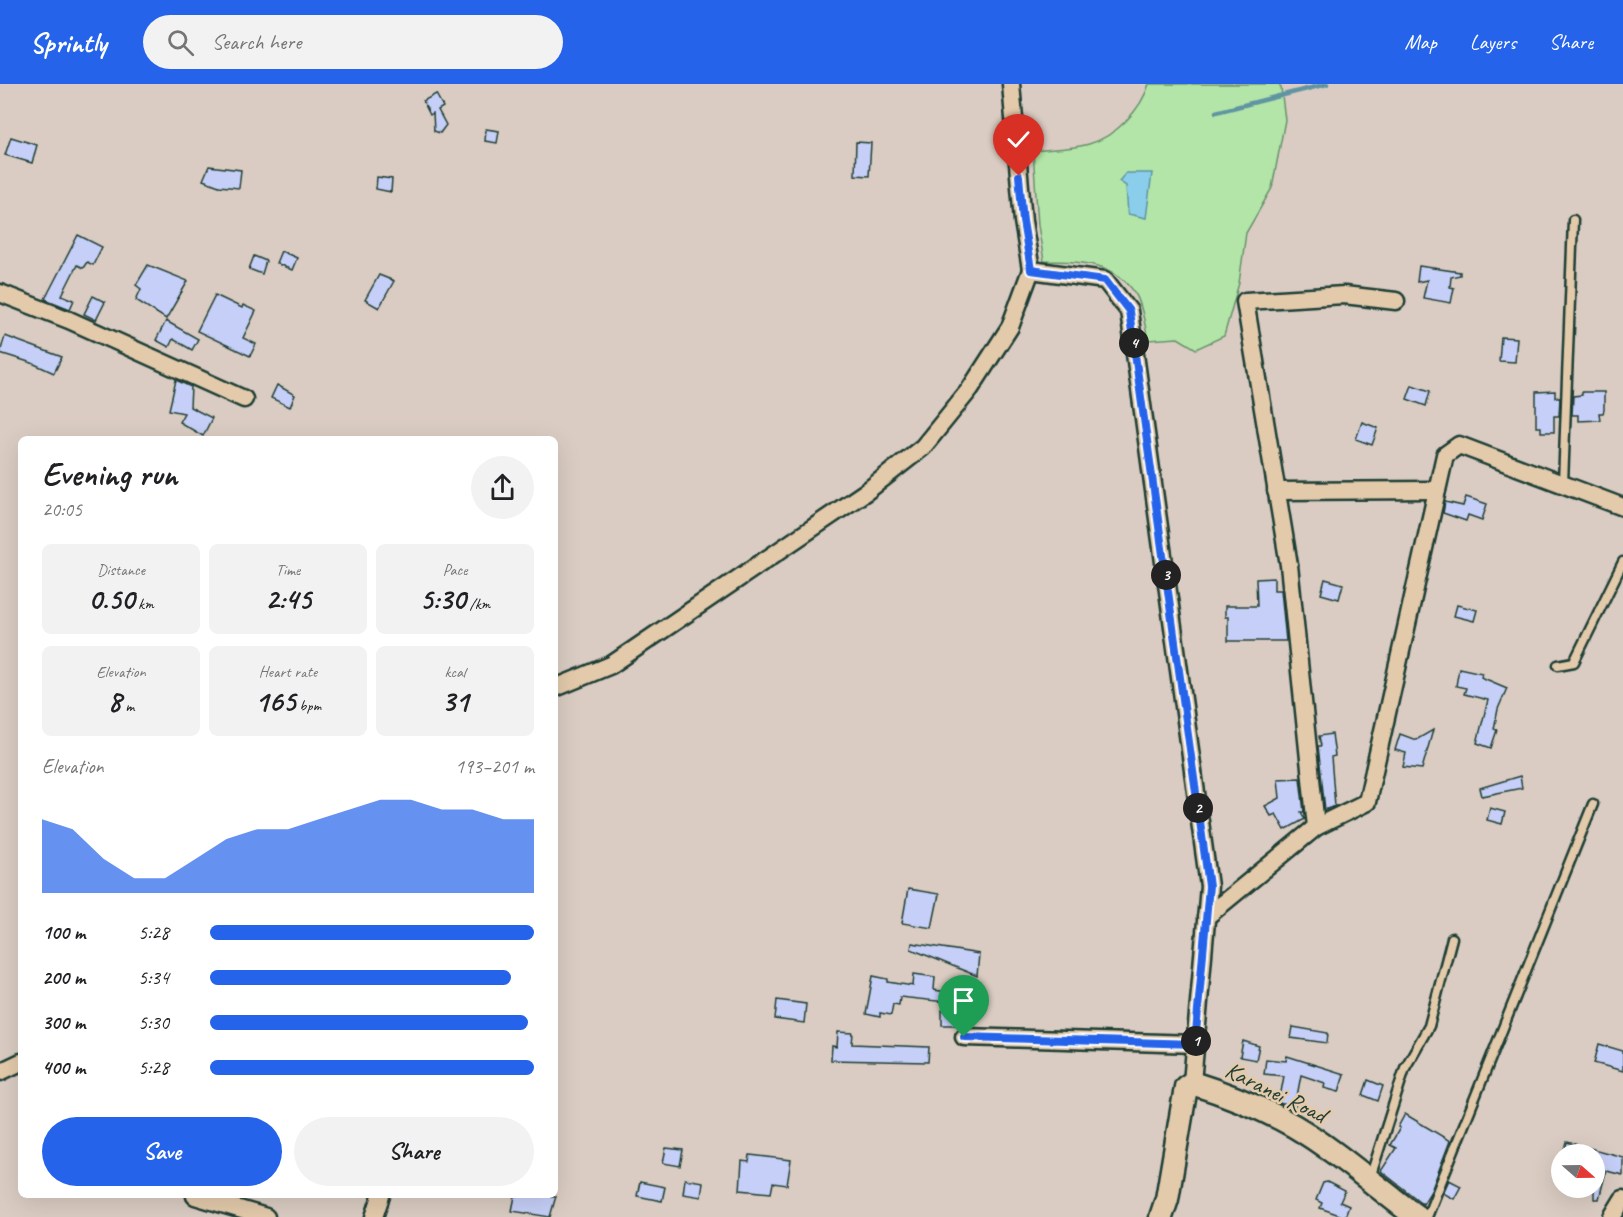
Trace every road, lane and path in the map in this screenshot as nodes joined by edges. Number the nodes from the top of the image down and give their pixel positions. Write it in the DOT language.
graph roads {
  1 [pos="1011,84"];
  2 [pos="1573,220"];
  3 [pos="1031,270"];
  4 [pos="0,293"];
  5 [pos="1396,301"];
  6 [pos="244,399"];
  7 [pos="1563,484"];
  8 [pos="1276,490"];
  9 [pos="1437,490"];
  10 [pos="1623,507"];
  11 [pos="1623,562"];
  12 [pos="1558,664"];
  13 [pos="558,687"];
  14 [pos="1593,804"];
  15 [pos="1316,827"];
  16 [pos="1206,917"];
  17 [pos="1452,938"];
  18 [pos="964,1037"];
  19 [pos="1195,1044"];
  20 [pos="18,1063"];
  21 [pos="0,1072"];
  22 [pos="1192,1083"];
  23 [pos="1368,1181"];
  24 [pos="202,1198"];
  25 [pos="380,1198"];
  26 [pos="1623,1199"];
  27 [pos="266,1217"];
  28 [pos="374,1217"];
  29 [pos="1161,1217"];
  30 [pos="1417,1217"];
  31 [pos="1426,1217"];
  32 [pos="1612,1217"];
  1 -- 3 [label="street"];
  2 -- 7 [label="lane"];
  3 -- 13 [label="street"];
  3 -- 16 [label="street"];
  4 -- 6 [label="street"];
  5 -- 8 [label="street"];
  7 -- 9 [label="street"];
  7 -- 10 [label="street"];
  8 -- 9 [label="street"];
  8 -- 15 [label="street"];
  9 -- 15 [label="street"];
  11 -- 12 [label="lane"];
  14 -- 31 [label="lane"];
  15 -- 16 [label="street"];
  16 -- 19 [label="street"];
  17 -- 23 [label="lane"];
  18 -- 19 [label="street"];
  19 -- 22 [label="street"];
  20 -- 21 [label="street"];
  22 -- 23 [label="street, Karanei Road"];
  22 -- 29 [label="street, Karanei Road"];
  23 -- 30 [label="street, Karanei Road"];
  24 -- 27 [label="street"];
  25 -- 28 [label="street"];
  26 -- 32 [label="street"];
}
